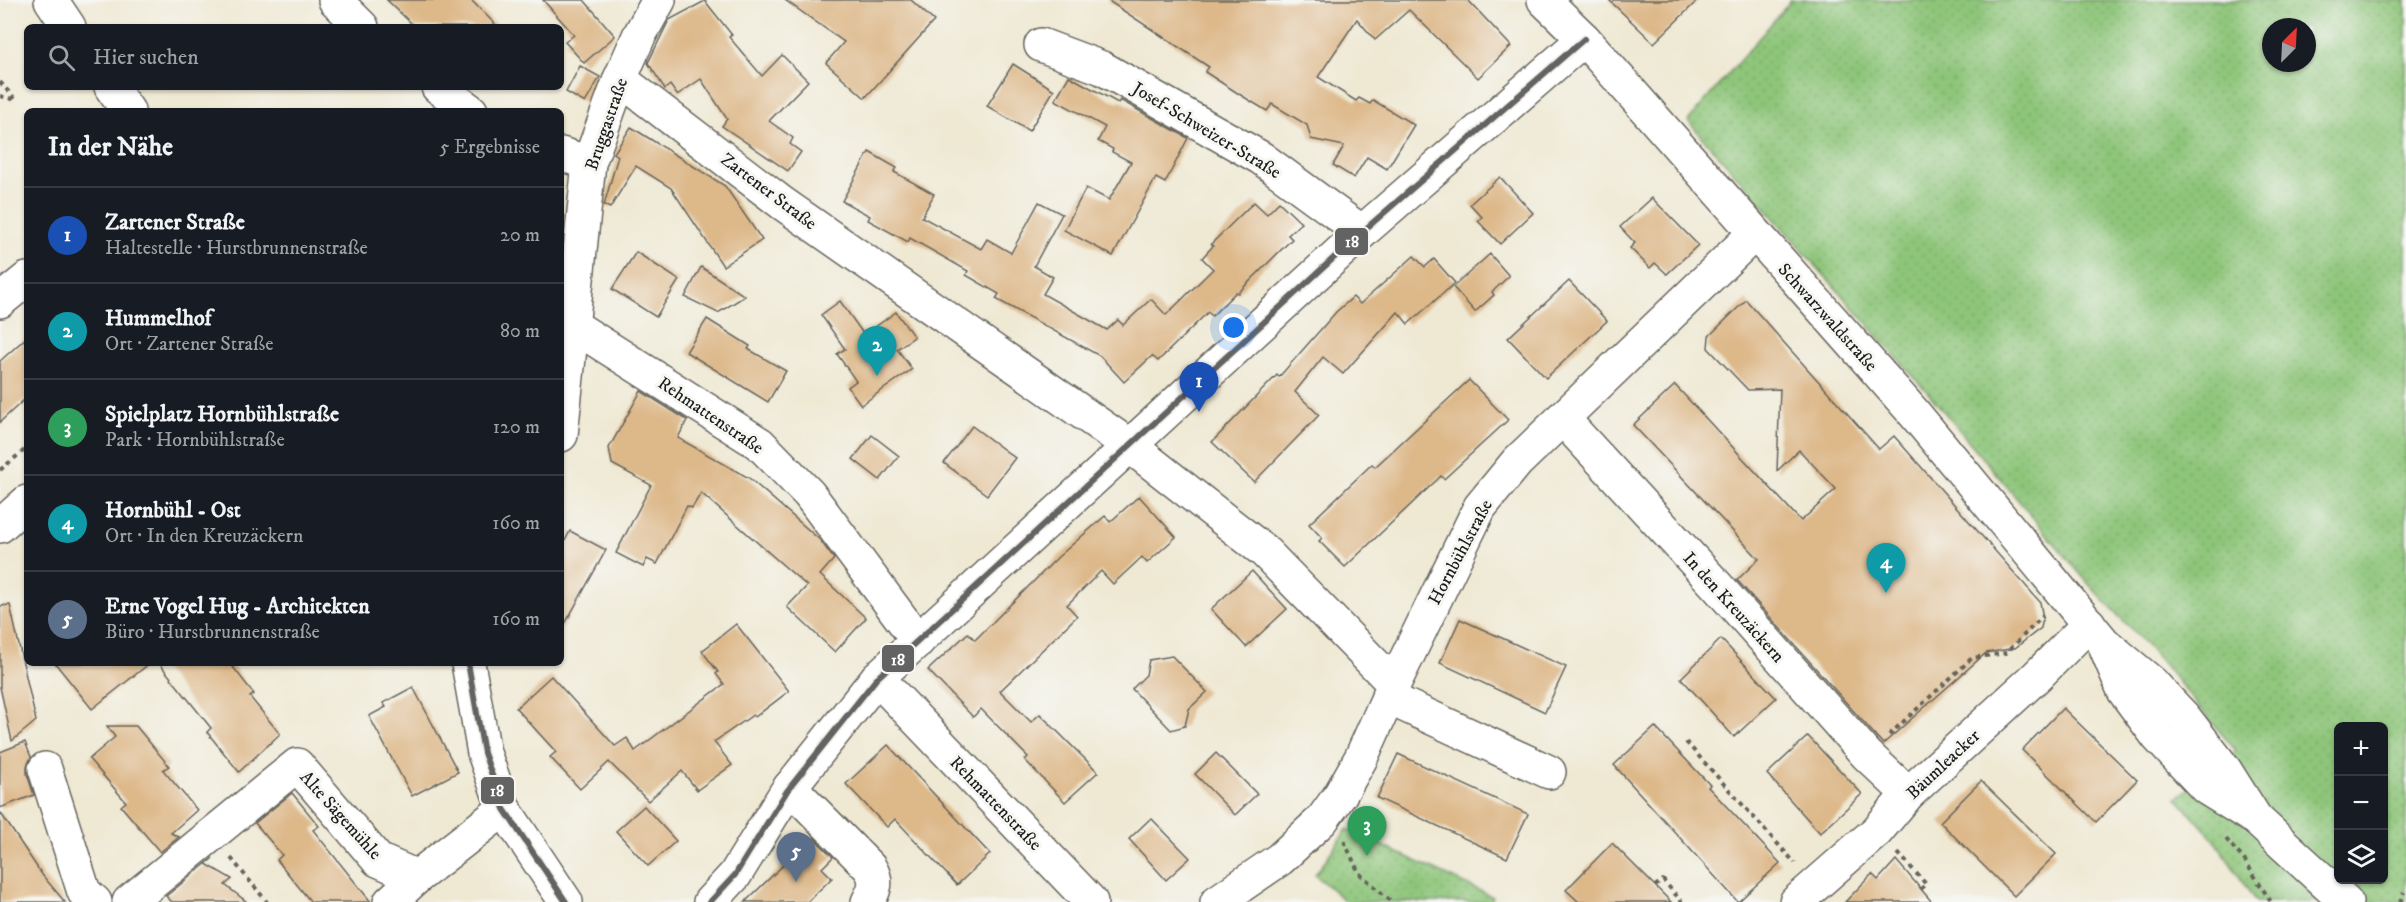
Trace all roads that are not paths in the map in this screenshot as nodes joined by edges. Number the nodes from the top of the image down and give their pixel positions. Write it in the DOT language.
graph roads {
  1 [pos="51,0"];
  2 [pos="335,0"];
  3 [pos="659,0"];
  4 [pos="1544,0"];
  5 [pos="67,24"];
  6 [pos="359,24"];
  7 [pos="1584,39"];
  8 [pos="1041,45"];
  9 [pos="620,79"];
  10 [pos="113,90"];
  11 [pos="442,90"];
  12 [pos="126,108"];
  13 [pos="467,108"];
  14 [pos="575,159"];
  15 [pos="1362,232"];
  16 [pos="1754,234"];
  17 [pos="24,281"];
  18 [pos="0,301"];
  19 [pos="572,325"];
  20 [pos="564,405"];
  21 [pos="1562,418"];
  22 [pos="1130,446"];
  23 [pos="24,505"];
  24 [pos="0,525"];
  25 [pos="2096,633"];
  26 [pos="918,641"];
  27 [pos="469,666"];
  28 [pos="877,678"];
  29 [pos="1391,691"];
  30 [pos="45,770"];
  31 [pos="1549,772"];
  32 [pos="790,787"];
  33 [pos="1908,794"];
  34 [pos="504,809"];
  35 [pos="417,877"];
  36 [pos="1805,894"];
  37 [pos="95,902"];
  38 [pos="129,902"];
  39 [pos="390,902"];
  40 [pos="566,902"];
  41 [pos="710,902"];
  42 [pos="868,902"];
  43 [pos="1091,902"];
  44 [pos="1217,902"];
  45 [pos="2346,902"];
  1 -- 5 [label="street"];
  2 -- 6 [label="street"];
  3 -- 9 [label="street, Bruggastraße"];
  4 -- 7 [label="street, Schwarzwaldstraße"];
  7 -- 15 [label="street"];
  7 -- 16 [label="street, Schwarzwaldstraße"];
  8 -- 15 [label="street, Josef-Schweizer-Straße"];
  9 -- 14 [label="street, Bruggastraße"];
  9 -- 22 [label="street, Zartener Straße"];
  10 -- 12 [label="street"];
  11 -- 13 [label="street"];
  14 -- 19 [label="street, Bruggastraße"];
  15 -- 22 [label="street"];
  16 -- 21 [label="street, Hornbühlstraße"];
  16 -- 25 [label="street, Schwarzwaldstraße"];
  17 -- 18 [label="street"];
  19 -- 20 [label="street, Bruggastraße"];
  19 -- 26 [label="street, Rehmattenstraße"];
  21 -- 29 [label="street, Hornbühlstraße"];
  21 -- 33 [label="street, In den Kreuzäckern"];
  22 -- 26 [label="street"];
  22 -- 29 [label="street, Zartener Straße"];
  23 -- 24 [label="street"];
  25 -- 33 [label="street, Bäumleacker"];
  25 -- 45 [label="street, Schwarzwaldstraße"];
  26 -- 28 [label="street"];
  27 -- 34 [label="street"];
  28 -- 32 [label="street"];
  28 -- 43 [label="street, Rehmattenstraße"];
  29 -- 31 [label="street, Zartener Straße"];
  29 -- 44 [label="street, Hornbühlstraße"];
  30 -- 37 [label="street"];
  32 -- 41 [label="street"];
  32 -- 42 [label="street"];
  33 -- 36 [label="street, Bäumleacker"];
  34 -- 35 [label="street"];
  34 -- 40 [label="street"];
  35 -- 38 [label="street, Alte Sägemühle"];
  35 -- 39 [label="street"];
}
